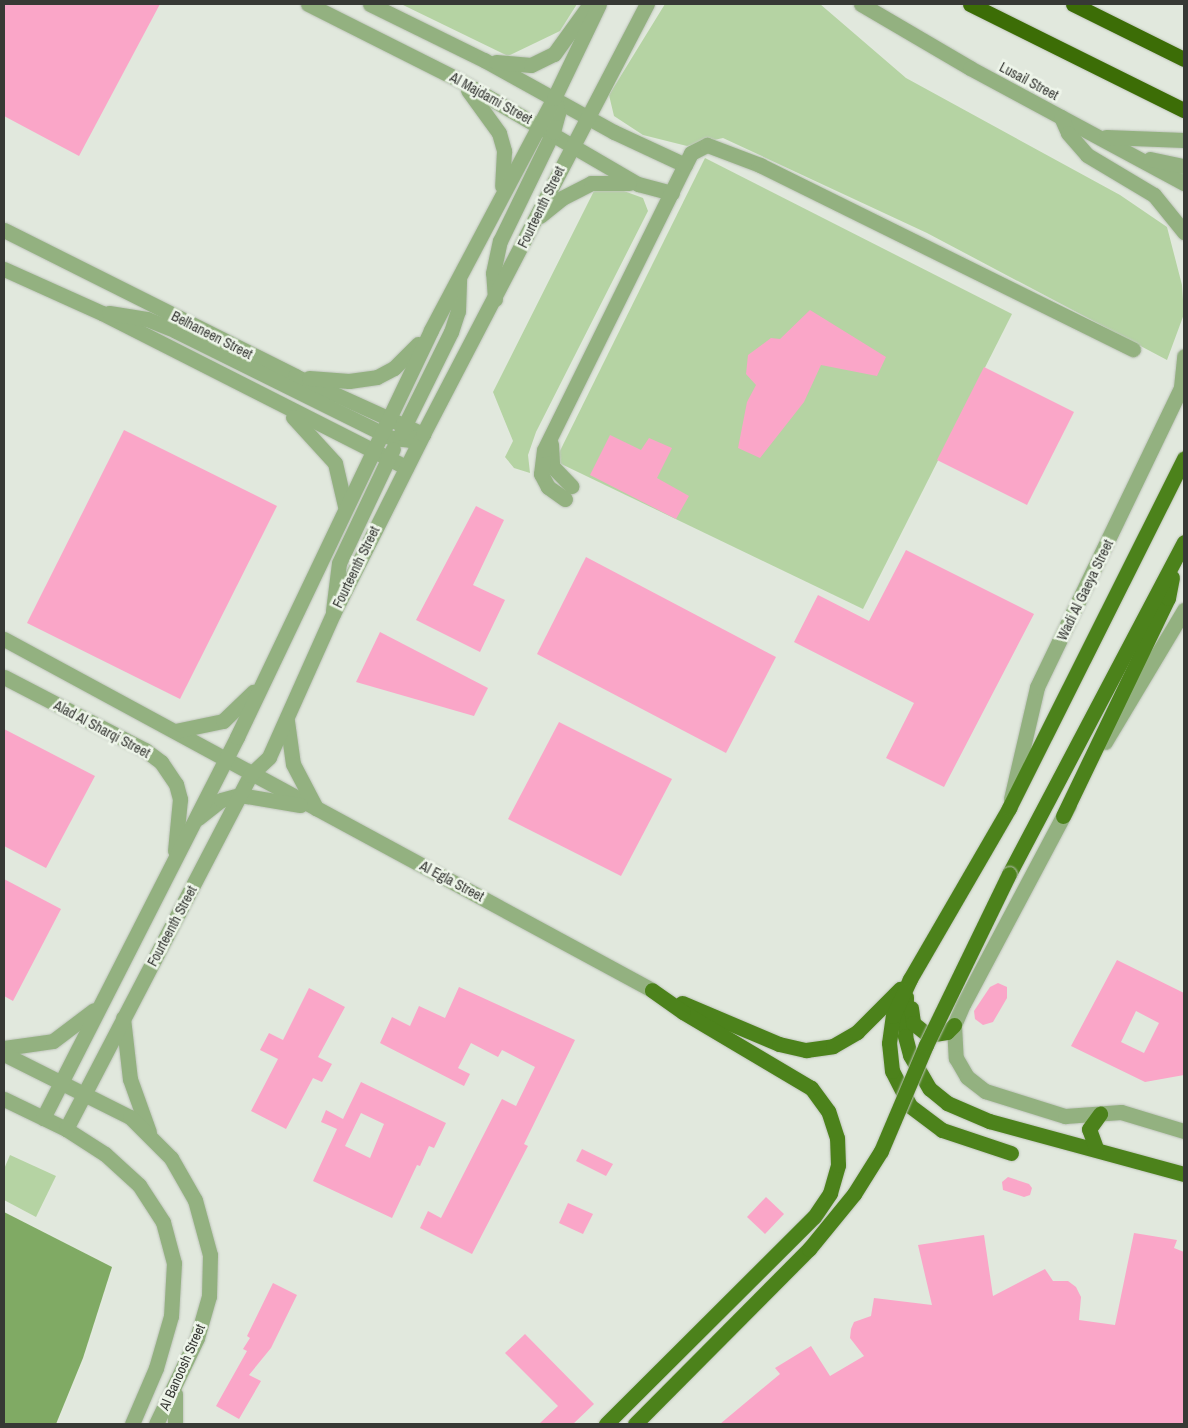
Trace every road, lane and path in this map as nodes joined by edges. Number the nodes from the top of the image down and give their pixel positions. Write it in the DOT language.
graph roads {
  1 [pos="308,4"];
  2 [pos="370,4"];
  3 [pos="590,4"];
  4 [pos="599,4"];
  5 [pos="646,4"];
  6 [pos="861,4"];
  7 [pos="970,4"];
  8 [pos="1073,4"];
  9 [pos="1184,59"];
  10 [pos="484,60"];
  11 [pos="459,80"];
  12 [pos="554,98"];
  13 [pos="1184,110"];
  14 [pos="588,116"];
  15 [pos="1061,117"];
  16 [pos="538,124"];
  17 [pos="554,132"];
  18 [pos="1100,137"];
  19 [pos="1184,140"];
  20 [pos="573,143"];
  21 [pos="1134,155"];
  22 [pos="685,165"];
  23 [pos="1184,166"];
  24 [pos="1184,183"];
  25 [pos="638,184"];
  26 [pos="502,191"];
  27 [pos="672,193"];
  28 [pos="535,220"];
  29 [pos="4,230"];
  30 [pos="1184,232"];
  31 [pos="4,269"];
  32 [pos="459,274"];
  33 [pos="495,300"];
  34 [pos="102,313"];
  35 [pos="431,330"];
  36 [pos="1132,349"];
  37 [pos="1184,356"];
  38 [pos="295,376"];
  39 [pos="1183,384"];
  40 [pos="279,404"];
  41 [pos="388,418"];
  42 [pos="405,426"];
  43 [pos="380,433"];
  44 [pos="423,434"];
  45 [pos="397,440"];
  46 [pos="372,449"];
  47 [pos="390,458"];
  48 [pos="1184,458"];
  49 [pos="406,467"];
  50 [pos="568,493"];
  51 [pos="345,506"];
  52 [pos="1181,549"];
  53 [pos="1184,610"];
  54 [pos="333,614"];
  55 [pos="4,639"];
  56 [pos="268,674"];
  57 [pos="4,677"];
  58 [pos="287,721"];
  59 [pos="175,731"];
  60 [pos="206,750"];
  61 [pos="224,760"];
  62 [pos="250,775"];
  63 [pos="216,776"];
  64 [pos="240,795"];
  65 [pos="221,800"];
  66 [pos="316,808"];
  67 [pos="1009,808"];
  68 [pos="1063,816"];
  69 [pos="195,820"];
  70 [pos="174,860"];
  71 [pos="204,864"];
  72 [pos="910,979"];
  73 [pos="652,990"];
  74 [pos="100,1004"];
  75 [pos="124,1018"];
  76 [pos="954,1025"];
  77 [pos="4,1048"];
  78 [pos="4,1054"];
  79 [pos="62,1081"];
  80 [pos="85,1092"];
  81 [pos="4,1099"];
  82 [pos="1100,1114"];
  83 [pos="43,1118"];
  84 [pos="66,1129"];
  85 [pos="1184,1131"];
  86 [pos="149,1133"];
  87 [pos="1096,1148"];
  88 [pos="1011,1153"];
  89 [pos="1184,1174"];
  90 [pos="176,1388"];
  91 [pos="132,1424"];
  92 [pos="156,1424"];
  93 [pos="175,1424"];
  94 [pos="606,1424"];
  95 [pos="635,1424"];
  1 -- 11 [label="street, Al Majdami Street"];
  2 -- 10 [label="street, Al Majdami Street"];
  3 -- 10 [label="street"];
  4 -- 12 [label="street, Fourteenth Street"];
  5 -- 14 [label="street, Fourteenth Street"];
  6 -- 15 [label="street, Lusail Street"];
  7 -- 13 [label="highway"];
  8 -- 9 [label="highway"];
  10 -- 12 [label="street, Al Majdami Street"];
  11 -- 16 [label="street, Al Majdami Street"];
  11 -- 26 [label="street"];
  12 -- 14 [label="street, Al Majdami Street"];
  12 -- 16 [label="street, Fourteenth Street"];
  12 -- 17 [label="street"];
  14 -- 20 [label="street, Fourteenth Street"];
  14 -- 22 [label="street, Al Majdami Street"];
  15 -- 18 [label="street, Lusail Street"];
  15 -- 30 [label="street"];
  16 -- 17 [label="street, Al Majdami Street"];
  16 -- 26 [label="street, Fourteenth Street"];
  17 -- 20 [label="street, Al Majdami Street"];
  17 -- 33 [label="street"];
  18 -- 19 [label="street"];
  18 -- 21 [label="street, Lusail Street"];
  20 -- 25 [label="street, Al Majdami Street"];
  20 -- 28 [label="street, Fourteenth Street"];
  21 -- 23 [label="street"];
  21 -- 24 [label="street, Lusail Street"];
  22 -- 27 [label="street"];
  22 -- 36 [label="street"];
  25 -- 27 [label="street, Al Majdami Street"];
  25 -- 28 [label="street"];
  26 -- 32 [label="street, Fourteenth Street"];
  27 -- 50 [label="street"];
  28 -- 33 [label="street, Fourteenth Street"];
  29 -- 38 [label="street, Belhaneen Street"];
  31 -- 34 [label="street"];
  32 -- 35 [label="street, Fourteenth Street"];
  32 -- 42 [label="street"];
  33 -- 44 [label="street, Fourteenth Street"];
  34 -- 40 [label="street"];
  34 -- 43 [label="street"];
  35 -- 38 [label="street"];
  35 -- 41 [label="street, Fourteenth Street"];
  37 -- 39 [label="street, Wadi Al Gaeya Street"];
  38 -- 41 [label="street, Belhaneen Street"];
  39 -- 67 [label="street, Wadi Al Gaeya Street"];
  40 -- 46 [label="street"];
  40 -- 51 [label="street"];
  41 -- 42 [label="street, Belhaneen Street"];
  41 -- 43 [label="street, Fourteenth Street"];
  41 -- 45 [label="street"];
  42 -- 44 [label="street, Belhaneen Street"];
  42 -- 45 [label="street"];
  43 -- 45 [label="street"];
  43 -- 46 [label="street, Fourteenth Street"];
  44 -- 45 [label="street"];
  44 -- 49 [label="street, Fourteenth Street"];
  45 -- 47 [label="street"];
  45 -- 49 [label="street"];
  46 -- 47 [label="street"];
  46 -- 51 [label="street, Fourteenth Street"];
  47 -- 49 [label="street"];
  47 -- 54 [label="street"];
  48 -- 67 [label="main road, Wadi Al Gaeya Street"];
  49 -- 54 [label="street, Fourteenth Street"];
  51 -- 56 [label="street, Fourteenth Street"];
  52 -- 68 [label="main road"];
  52 -- 95 [label="main road, bridge"];
  53 -- 68 [label="street"];
  54 -- 58 [label="street, Fourteenth Street"];
  55 -- 59 [label="street"];
  56 -- 59 [label="street"];
  56 -- 61 [label="street, Fourteenth Street"];
  57 -- 70 [label="street, Alad Al Sharqi Street"];
  58 -- 62 [label="street, Fourteenth Street"];
  58 -- 66 [label="street"];
  59 -- 60 [label="street"];
  60 -- 61 [label="street"];
  60 -- 63 [label="street"];
  61 -- 62 [label="street"];
  61 -- 63 [label="street, Fourteenth Street"];
  62 -- 64 [label="street, Fourteenth Street"];
  62 -- 66 [label="street, Al Egla Street"];
  63 -- 65 [label="street"];
  63 -- 69 [label="street, Fourteenth Street"];
  64 -- 65 [label="street"];
  64 -- 66 [label="street"];
  64 -- 71 [label="street, Fourteenth Street"];
  65 -- 69 [label="street"];
  65 -- 71 [label="street"];
  66 -- 73 [label="street, Al Egla Street"];
  67 -- 72 [label="main road, Wadi Al Gaeya Street"];
  68 -- 76 [label="street"];
  69 -- 70 [label="street, Fourteenth Street"];
  70 -- 74 [label="street, Fourteenth Street"];
  71 -- 75 [label="street, Fourteenth Street"];
  72 -- 73 [label="main road"];
  72 -- 76 [label="main road"];
  72 -- 87 [label="main road"];
  72 -- 88 [label="main road"];
  73 -- 94 [label="main road"];
  74 -- 77 [label="street"];
  74 -- 79 [label="street, Fourteenth Street"];
  75 -- 80 [label="street, Fourteenth Street"];
  75 -- 86 [label="street"];
  76 -- 82 [label="street"];
  78 -- 79 [label="street, Al Banoosh Street"];
  79 -- 80 [label="street, Al Banoosh Street"];
  79 -- 83 [label="street, Fourteenth Street"];
  80 -- 84 [label="street, Fourteenth Street"];
  80 -- 86 [label="street, Al Banoosh Street"];
  81 -- 83 [label="street, Al Banoosh Street"];
  82 -- 85 [label="street"];
  82 -- 87 [label="main road"];
  83 -- 84 [label="street, Al Banoosh Street"];
  84 -- 91 [label="street, Al Banoosh Street"];
  86 -- 90 [label="street, Al Banoosh Street"];
  87 -- 89 [label="main road"];
  90 -- 92 [label="street, Al Banoosh Street"];
  90 -- 93 [label="street"];
}
